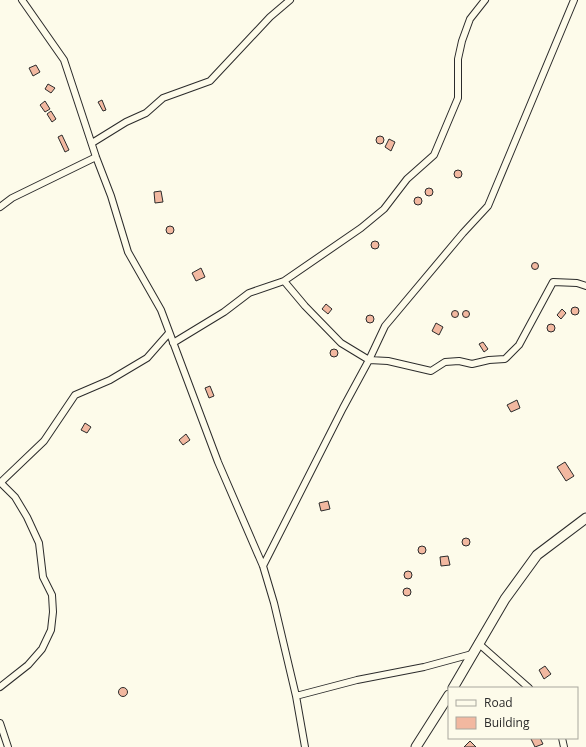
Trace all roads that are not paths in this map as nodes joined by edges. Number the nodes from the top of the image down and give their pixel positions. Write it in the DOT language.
graph roads {
  1 [pos="22,0"];
  2 [pos="290,0"];
  3 [pos="485,0"];
  4 [pos="574,0"];
  5 [pos="92,143"];
  6 [pos="96,157"];
  7 [pos="0,207"];
  8 [pos="284,281"];
  9 [pos="586,286"];
  10 [pos="169,332"];
  11 [pos="173,344"];
  12 [pos="369,360"];
  13 [pos="0,482"];
  14 [pos="586,518"];
  15 [pos="263,566"];
  16 [pos="478,643"];
  17 [pos="472,654"];
  18 [pos="0,687"];
  19 [pos="454,687"];
  20 [pos="528,687"];
  21 [pos="296,696"];
  22 [pos="448,697"];
  23 [pos="0,723"];
  24 [pos="8,747"];
  25 [pos="305,747"];
  26 [pos="416,747"];
  1 -- 5 [label="street"];
  2 -- 5 [label="street"];
  3 -- 8 [label="street"];
  4 -- 12 [label="street"];
  5 -- 6 [label="street"];
  6 -- 7 [label="street"];
  6 -- 10 [label="street"];
  8 -- 11 [label="street"];
  8 -- 12 [label="street"];
  9 -- 12 [label="street"];
  10 -- 11 [label="street"];
  10 -- 13 [label="street"];
  11 -- 15 [label="street"];
  12 -- 15 [label="street"];
  13 -- 18 [label="street"];
  14 -- 16 [label="street"];
  15 -- 21 [label="street"];
  16 -- 17 [label="street"];
  16 -- 20 [label="street"];
  17 -- 19 [label="street"];
  17 -- 21 [label="street"];
  21 -- 25 [label="street"];
  22 -- 26 [label="street"];
  23 -- 24 [label="street"];
}
